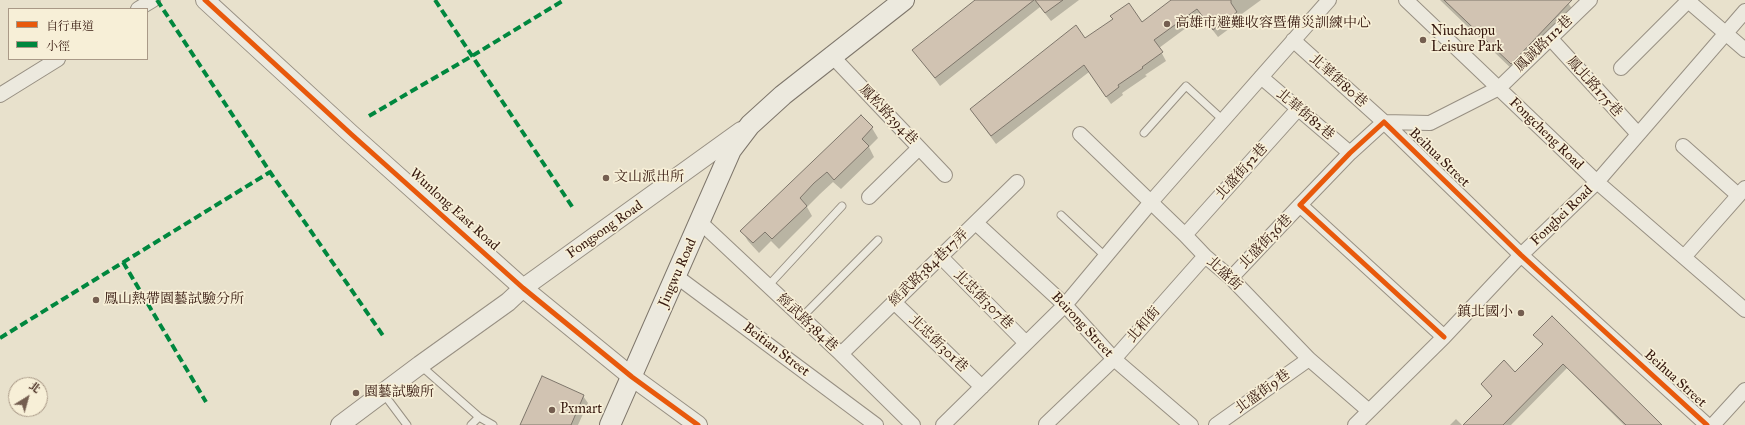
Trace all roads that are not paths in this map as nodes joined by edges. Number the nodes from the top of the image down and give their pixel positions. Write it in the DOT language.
graph roads {
  1 [pos="153,0"];
  2 [pos="204,0"];
  3 [pos="904,0"];
  4 [pos="1329,0"];
  5 [pos="1406,0"];
  6 [pos="1590,0"];
  7 [pos="1688,1"];
  8 [pos="140,8"];
  9 [pos="1745,11"];
  10 [pos="1726,33"];
  11 [pos="1550,39"];
  12 [pos="1293,40"];
  13 [pos="1745,50"];
  14 [pos="832,56"];
  15 [pos="56,60"];
  16 [pos="1621,68"];
  17 [pos="1261,77"];
  18 [pos="1499,88"];
  19 [pos="0,95"];
  20 [pos="1298,109"];
  21 [pos="1223,120"];
  22 [pos="1384,122"];
  23 [pos="750,125"];
  24 [pos="1144,133"];
  25 [pos="1080,134"];
  26 [pos="1638,134"];
  27 [pos="1683,146"];
  28 [pos="919,148"];
  29 [pos="1350,153"];
  30 [pos="945,174"];
  31 [pos="1018,182"];
  32 [pos="1597,182"];
  33 [pos="1742,192"];
  34 [pos="869,197"];
  35 [pos="1151,202"];
  36 [pos="1300,205"];
  37 [pos="842,206"];
  38 [pos="1061,215"];
  39 [pos="700,222"];
  40 [pos="976,223"];
  41 [pos="1185,235"];
  42 [pos="878,240"];
  43 [pos="1521,255"];
  44 [pos="1106,256"];
  45 [pos="1205,256"];
  46 [pos="1684,256"];
  47 [pos="941,257"];
  48 [pos="676,276"];
  49 [pos="1231,278"];
  50 [pos="768,286"];
  51 [pos="523,288"];
  52 [pos="894,302"];
  53 [pos="1065,305"];
  54 [pos="1745,310"];
  55 [pos="802,317"];
  56 [pos="1444,337"];
  57 [pos="1026,343"];
  58 [pos="841,354"];
  59 [pos="1309,358"];
  60 [pos="1114,359"];
  61 [pos="420,365"];
  62 [pos="632,377"];
  63 [pos="982,387"];
  64 [pos="1745,390"];
  65 [pos="383,393"];
  66 [pos="1369,411"];
  67 [pos="479,417"];
  68 [pos="1046,424"];
  69 [pos="340,425"];
  70 [pos="407,425"];
  71 [pos="470,425"];
  72 [pos="493,425"];
  73 [pos="610,425"];
  74 [pos="698,425"];
  75 [pos="876,425"];
  76 [pos="913,425"];
  77 [pos="943,425"];
  78 [pos="1191,425"];
  79 [pos="1216,425"];
  80 [pos="1355,425"];
  81 [pos="1707,425"];
  82 [pos="1712,425"];
  1 -- 8 [label="street"];
  2 -- 51 [label="street, Wunlong East Road"];
  3 -- 14 [label="main road, Fongsong Road"];
  4 -- 12 [label="street"];
  5 -- 18 [label="street, Fongcheng Road"];
  6 -- 11 [label="street, 鳳誠路112巷"];
  7 -- 10 [label="street"];
  7 -- 16 [label="street"];
  9 -- 10 [label="street, Fongbei Road"];
  10 -- 13 [label="street"];
  10 -- 26 [label="street, Fongbei Road"];
  11 -- 18 [label="street, 鳳誠路112巷"];
  11 -- 26 [label="street, 鳳北路175巷"];
  12 -- 17 [label="street"];
  12 -- 22 [label="street, 北華街80巷"];
  14 -- 23 [label="main road, Fongsong Road"];
  14 -- 28 [label="street, 鳳松路394巷"];
  15 -- 19 [label="street"];
  17 -- 20 [label="street, 北華街82巷"];
  17 -- 21 [label="street"];
  18 -- 22 [label="street, 鳳誠路112巷"];
  18 -- 32 [label="street, Fongcheng Road"];
  20 -- 29 [label="street, 北華街82巷"];
  20 -- 41 [label="street, 北盛街52巷"];
  21 -- 24 [label="lane"];
  21 -- 35 [label="street"];
  22 -- 29 [label="street"];
  22 -- 43 [label="street, Beihua Street"];
  23 -- 39 [label="main road, Jingwu Road"];
  23 -- 51 [label="street, Fongsong Road"];
  25 -- 35 [label="street, 北盛街"];
  26 -- 32 [label="street, Fongbei Road"];
  27 -- 33 [label="street"];
  28 -- 30 [label="street, 鳳松路394巷"];
  28 -- 34 [label="street"];
  29 -- 36 [label="street"];
  31 -- 40 [label="street, 經武路384巷17弄"];
  32 -- 43 [label="street, Fongbei Road"];
  32 -- 46 [label="street, Fongcheng Road"];
  33 -- 46 [label="street"];
  35 -- 41 [label="street, 北盛街"];
  35 -- 44 [label="street"];
  36 -- 49 [label="street, 北盛街36巷"];
  36 -- 56 [label="street"];
  37 -- 50 [label="lane"];
  38 -- 44 [label="lane"];
  39 -- 48 [label="main road, Jingwu Road"];
  39 -- 50 [label="street, 經武路384巷"];
  40 -- 47 [label="street, 經武路384巷17弄"];
  40 -- 53 [label="street, Beirong Street"];
  41 -- 45 [label="street, 北盛街"];
  42 -- 55 [label="lane"];
  43 -- 56 [label="street, Fongbei Road"];
  43 -- 81 [label="street, Beihua Street"];
  44 -- 53 [label="street"];
  45 -- 49 [label="street, 北盛街"];
  45 -- 60 [label="street, 北和街"];
  46 -- 54 [label="street, Fongcheng Road"];
  47 -- 52 [label="street, 經武路384巷17弄"];
  47 -- 57 [label="street, 北忠街307巷"];
  48 -- 62 [label="main road, Jingwu Road"];
  48 -- 75 [label="street, Beitian Street"];
  49 -- 59 [label="street, 北盛街"];
  50 -- 55 [label="street, 經武路384巷"];
  51 -- 61 [label="street, Fongsong Road"];
  51 -- 62 [label="street, Wunlong East Road"];
  52 -- 58 [label="street, 經武路384巷17弄"];
  52 -- 63 [label="street, 北忠街301巷"];
  53 -- 57 [label="street"];
  53 -- 60 [label="street, Beirong Street"];
  55 -- 58 [label="street, 經武路384巷"];
  56 -- 66 [label="street, Fongbei Road"];
  57 -- 63 [label="street"];
  58 -- 76 [label="street, 經武路384巷"];
  59 -- 66 [label="street, 北盛街"];
  59 -- 79 [label="street, 北盛街9巷"];
  60 -- 68 [label="street, 北和街"];
  60 -- 78 [label="street, Beirong Street"];
  61 -- 65 [label="street, Fongsong Road"];
  61 -- 67 [label="lane"];
  62 -- 73 [label="main road, Jingwu Road"];
  62 -- 74 [label="street, Wunlong East Road"];
  63 -- 77 [label="street"];
  64 -- 82 [label="street"];
  65 -- 69 [label="street, Fongsong Road"];
  65 -- 70 [label="lane"];
  66 -- 80 [label="street, Fongbei Road"];
  67 -- 71 [label="lane"];
  67 -- 72 [label="lane"];
}
